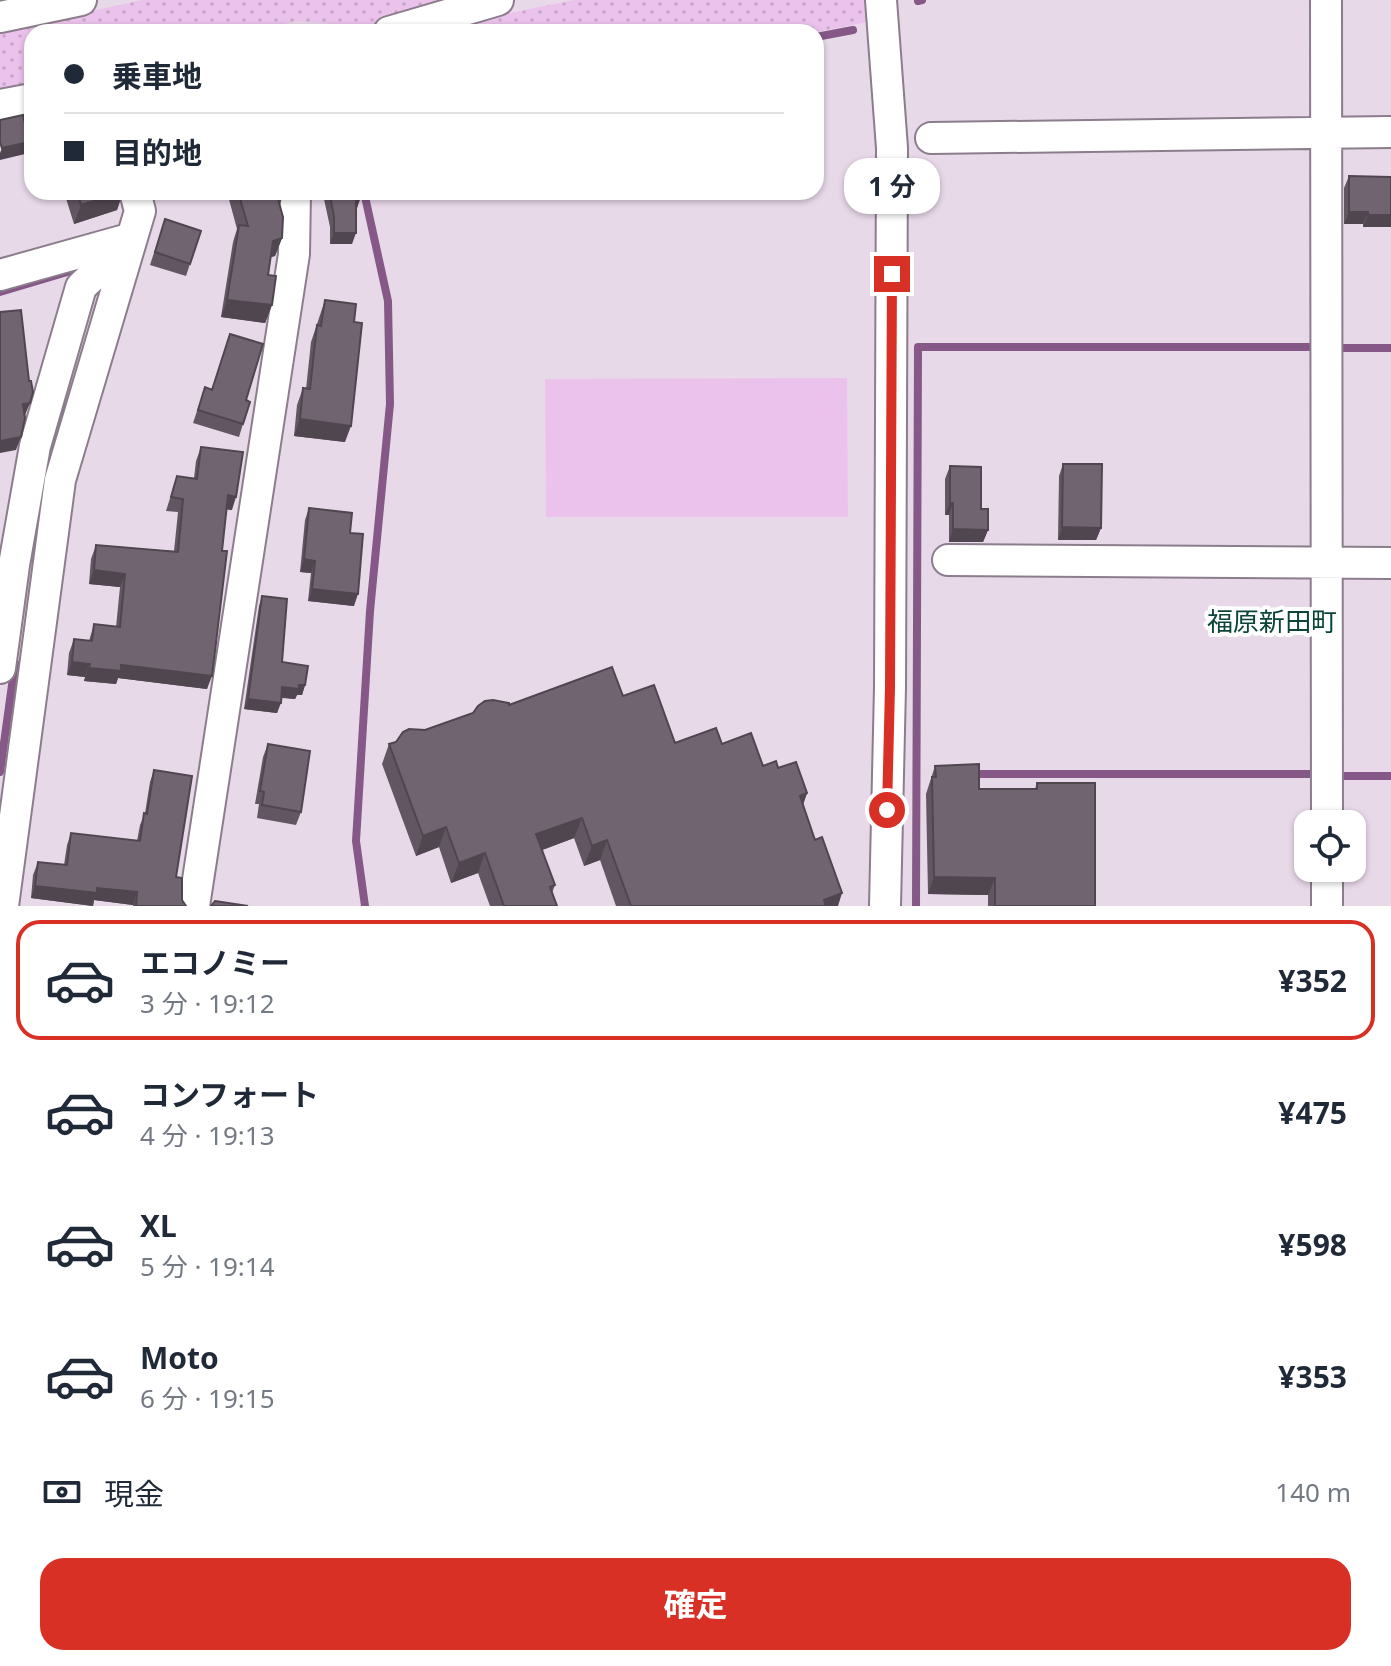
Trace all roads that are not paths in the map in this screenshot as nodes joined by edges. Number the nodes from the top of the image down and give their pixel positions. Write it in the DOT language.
graph roads {
  1 [pos="81,0"];
  2 [pos="498,0"];
  3 [pos="881,0"];
  4 [pos="1326,0"];
  5 [pos="0,17"];
  6 [pos="416,24"];
  7 [pos="24,100"];
  8 [pos="0,105"];
  9 [pos="1327,132"];
  10 [pos="1391,132"];
  11 [pos="931,138"];
  12 [pos="137,200"];
  13 [pos="295,200"];
  14 [pos="131,238"];
  15 [pos="0,275"];
  16 [pos="948,560"];
  17 [pos="1326,563"];
  18 [pos="1391,563"];
  19 [pos="7,566"];
  20 [pos="48,570"];
  21 [pos="0,668"];
  22 [pos="1327,810"];
  23 [pos="4,868"];
  24 [pos="1327,882"];
  25 [pos="3,906"];
  26 [pos="194,906"];
  27 [pos="885,906"];
  28 [pos="1327,906"];
  1 -- 5 [label="street"];
  2 -- 6 [label="street"];
  3 -- 27 [label="street"];
  4 -- 9 [label="street"];
  7 -- 8 [label="street"];
  9 -- 10 [label="street"];
  9 -- 11 [label="street"];
  9 -- 17 [label="street"];
  12 -- 14 [label="street"];
  13 -- 26 [label="street"];
  14 -- 15 [label="street"];
  14 -- 19 [label="street"];
  14 -- 20 [label="street"];
  16 -- 17 [label="street"];
  17 -- 18 [label="street"];
  17 -- 22 [label="street"];
  19 -- 20 [label="street"];
  19 -- 21 [label="street"];
  20 -- 23 [label="street"];
  23 -- 25 [label="street"];
  24 -- 28 [label="street"];
}
